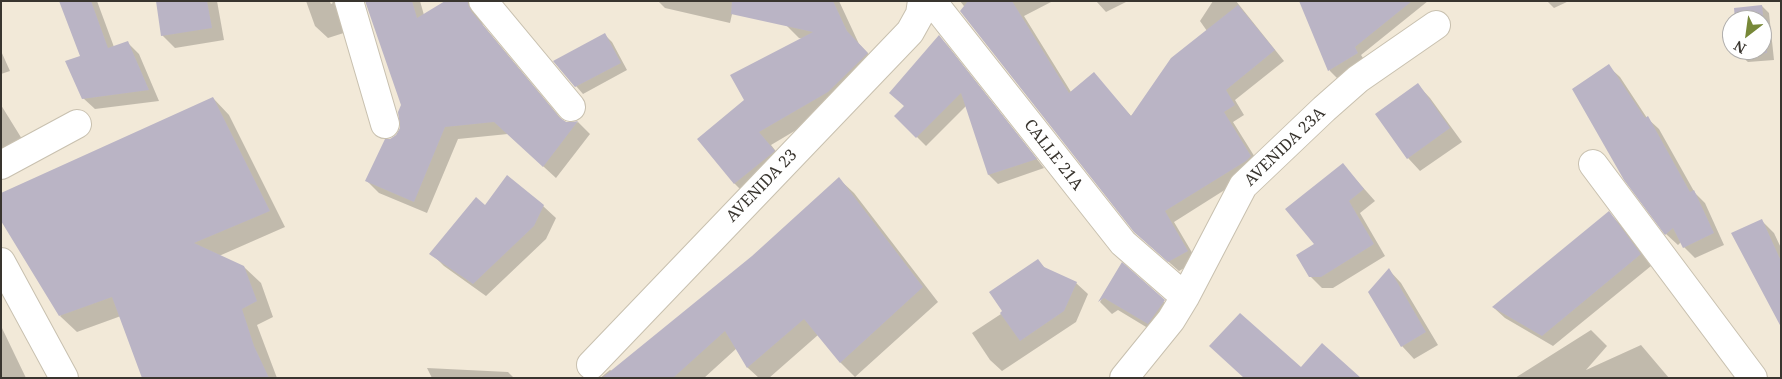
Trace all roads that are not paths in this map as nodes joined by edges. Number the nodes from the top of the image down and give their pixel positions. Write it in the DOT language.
graph roads {
  1 [pos="349,1"];
  2 [pos="483,1"];
  3 [pos="922,1"];
  4 [pos="932,1"];
  5 [pos="1436,25"];
  6 [pos="571,107"];
  7 [pos="77,124"];
  8 [pos="385,124"];
  9 [pos="1593,164"];
  10 [pos="1,166"];
  11 [pos="1,262"];
  12 [pos="1185,297"];
  13 [pos="592,365"];
  14 [pos="64,378"];
  15 [pos="1124,378"];
  16 [pos="1753,378"];
  1 -- 8 [label="street"];
  2 -- 6 [label="street"];
  3 -- 13 [label="street, AVENIDA 23"];
  4 -- 12 [label="street, CALLE 21A"];
  5 -- 12 [label="street, AVENIDA 23A"];
  7 -- 10 [label="street"];
  9 -- 16 [label="street"];
  11 -- 14 [label="street"];
  12 -- 15 [label="street, AVENIDA 23A"];
}
